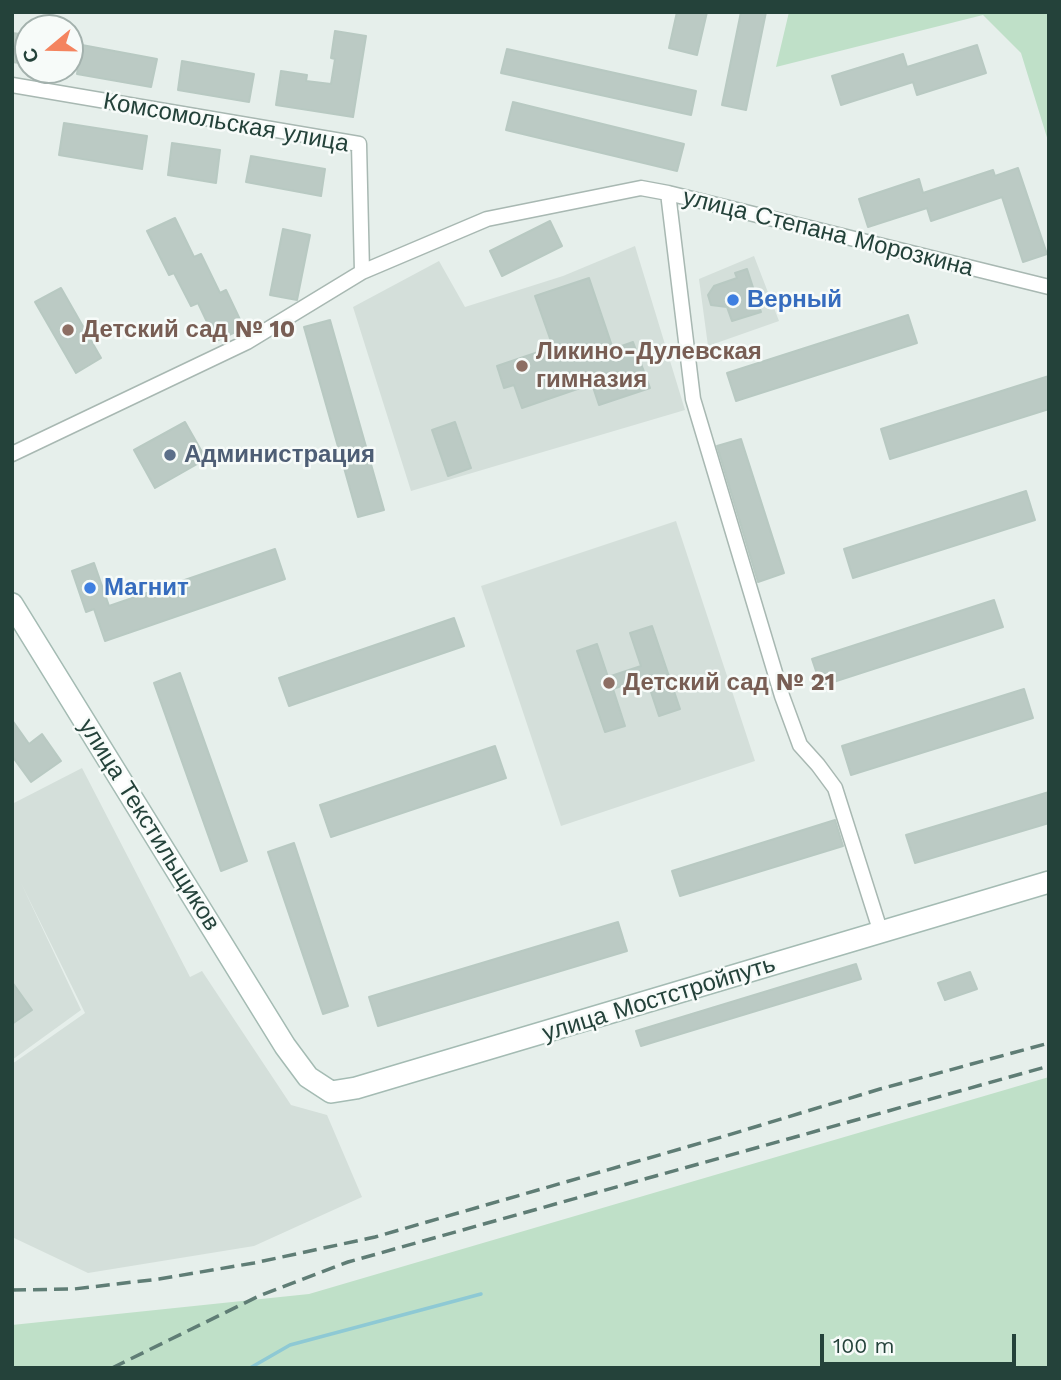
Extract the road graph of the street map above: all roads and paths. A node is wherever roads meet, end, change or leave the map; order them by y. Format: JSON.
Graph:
{"nodes":[{"id":1,"x":12,"y":85,"type":"edge"},
{"id":2,"x":668,"y":193,"type":"junction"},
{"id":3,"x":362,"y":272,"type":"junction"},
{"id":4,"x":1049,"y":287,"type":"edge"},
{"id":5,"x":12,"y":454,"type":"edge"},
{"id":6,"x":12,"y":604,"type":"edge"},
{"id":7,"x":1049,"y":882,"type":"edge"},
{"id":8,"x":881,"y":933,"type":"junction"},
{"id":9,"x":285,"y":1046,"type":"joint"}],
"edges":[{"from":1,"to":3,"type":"street","name":"Комсомольская улица"},
{"from":2,"to":3,"type":"street"},
{"from":2,"to":4,"type":"street","name":"улица Степана Морозкина"},
{"from":2,"to":8,"type":"street","name":"улица Степана Морозкина"},
{"from":3,"to":5,"type":"street"},
{"from":6,"to":9,"type":"street","name":"улица Текстильщиков"},
{"from":7,"to":8,"type":"street","name":"улица Мостстройпуть"},
{"from":8,"to":9,"type":"street","name":"улица Мостстройпуть"}]}
